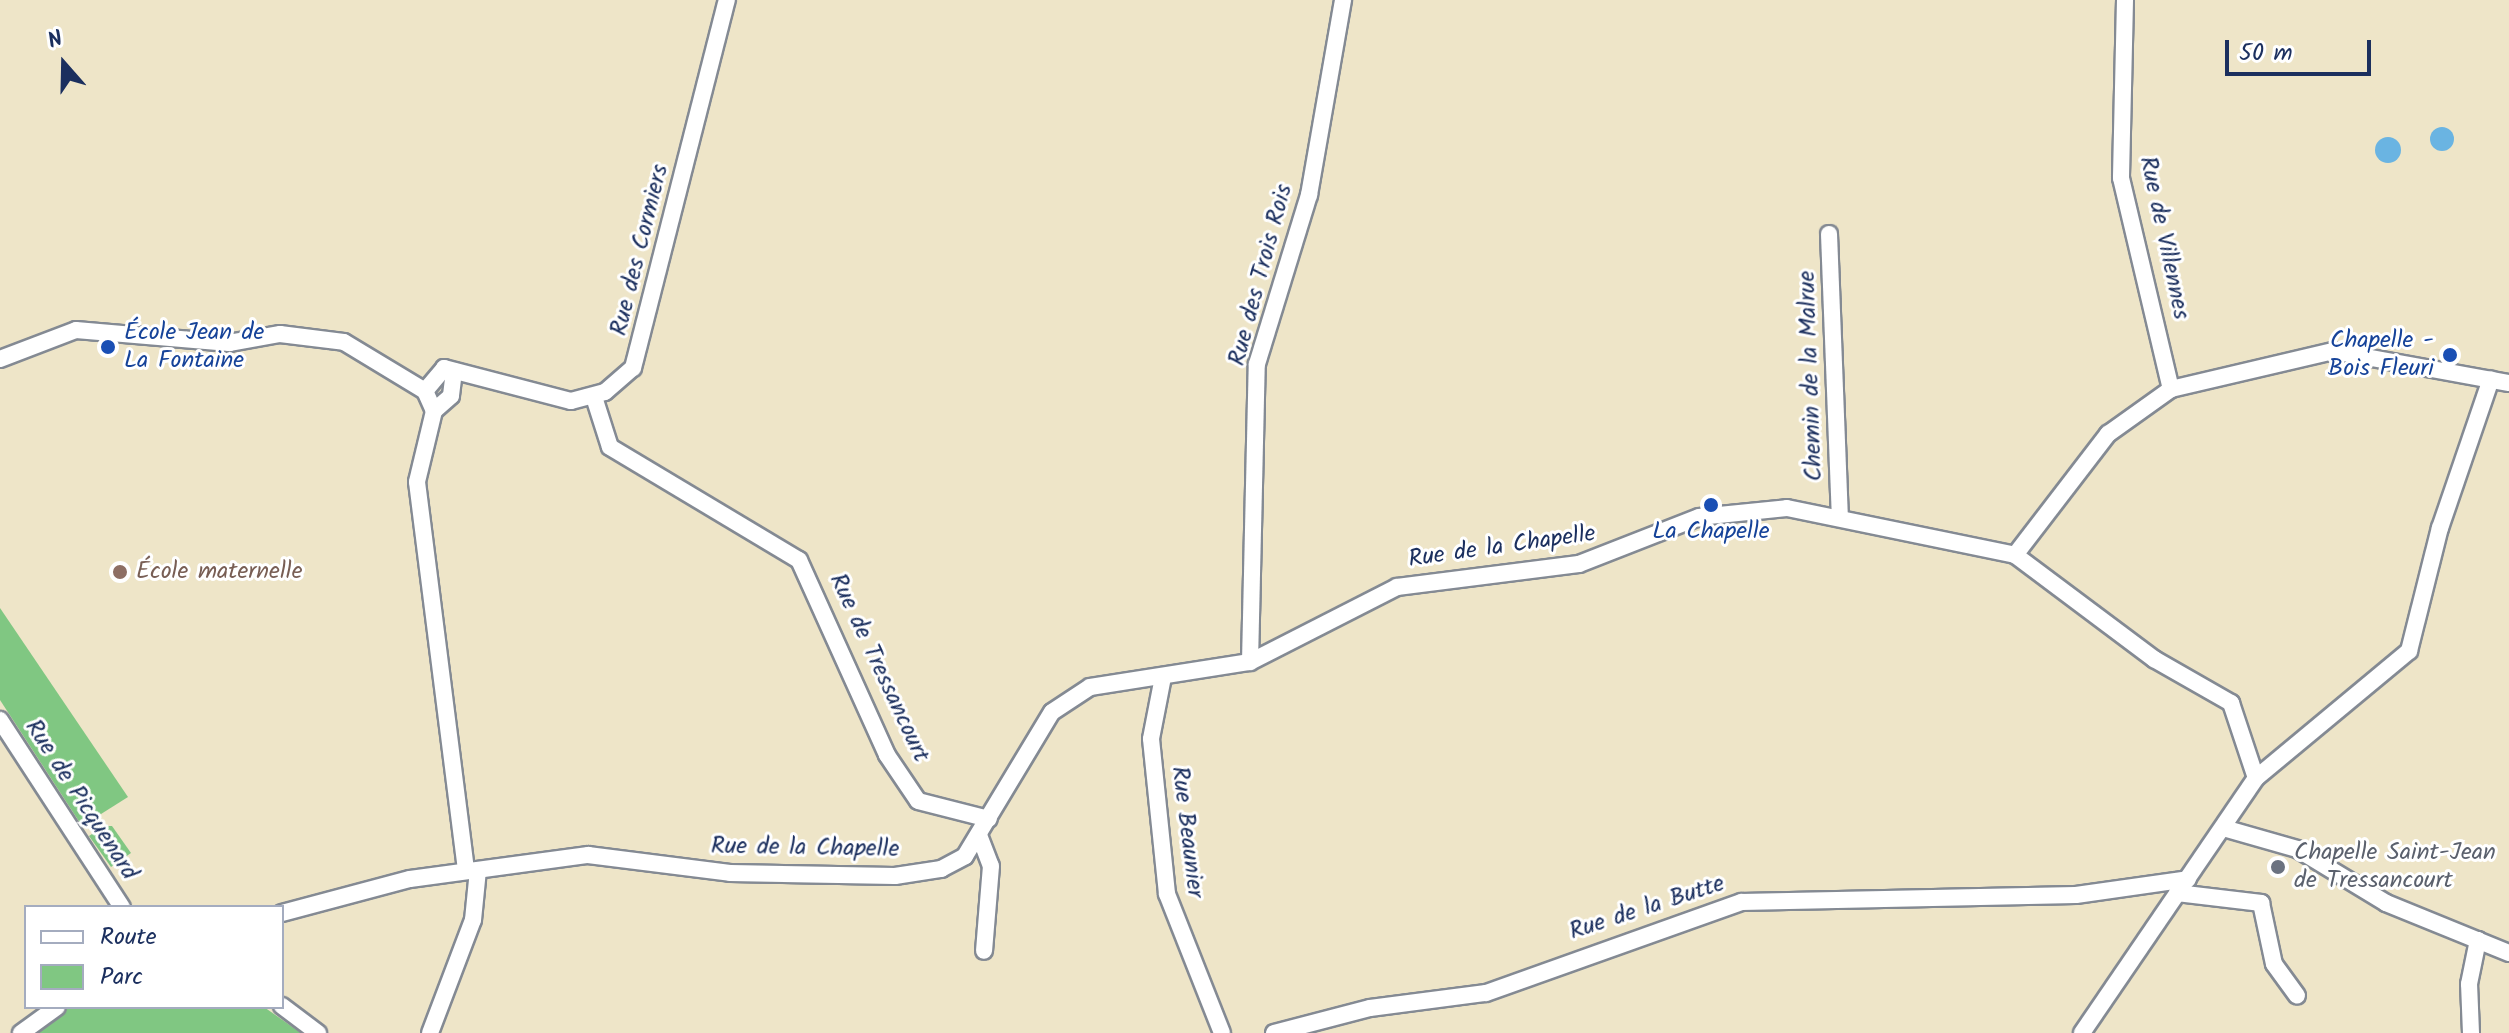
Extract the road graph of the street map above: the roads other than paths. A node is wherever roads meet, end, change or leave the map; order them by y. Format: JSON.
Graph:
{"nodes":[{"id":1,"x":727,"y":0,"type":"edge"},
{"id":2,"x":1343,"y":0,"type":"edge"},
{"id":3,"x":2125,"y":0,"type":"edge"},
{"id":4,"x":1829,"y":234,"type":"dead end"},
{"id":5,"x":0,"y":359,"type":"edge"},
{"id":6,"x":454,"y":371,"type":"junction"},
{"id":7,"x":2491,"y":379,"type":"junction"},
{"id":8,"x":2509,"y":383,"type":"edge"},
{"id":9,"x":2171,"y":389,"type":"junction"},
{"id":10,"x":425,"y":391,"type":"junction"},
{"id":11,"x":594,"y":397,"type":"junction"},
{"id":12,"x":434,"y":411,"type":"junction"},
{"id":13,"x":1840,"y":516,"type":"junction"},
{"id":14,"x":2015,"y":555,"type":"junction"},
{"id":15,"x":1250,"y":662,"type":"junction"},
{"id":16,"x":1163,"y":677,"type":"junction"},
{"id":17,"x":0,"y":720,"type":"edge"},
{"id":18,"x":2256,"y":778,"type":"junction"},
{"id":19,"x":989,"y":819,"type":"junction"},
{"id":20,"x":2227,"y":829,"type":"junction"},
{"id":21,"x":979,"y":835,"type":"junction"},
{"id":22,"x":472,"y":871,"type":"junction"},
{"id":23,"x":2188,"y":879,"type":"junction"},
{"id":24,"x":2177,"y":893,"type":"junction"},
{"id":25,"x":121,"y":905,"type":"edge"},
{"id":26,"x":284,"y":912,"type":"edge"},
{"id":27,"x":2478,"y":940,"type":"junction"},
{"id":28,"x":984,"y":951,"type":"dead end"},
{"id":29,"x":2509,"y":953,"type":"edge"},
{"id":30,"x":2297,"y":996,"type":"dead end"},
{"id":31,"x":284,"y":1008,"type":"edge"},
{"id":32,"x":54,"y":1009,"type":"edge"},
{"id":33,"x":21,"y":1033,"type":"edge"},
{"id":34,"x":318,"y":1033,"type":"edge"},
{"id":35,"x":430,"y":1033,"type":"edge"},
{"id":36,"x":1222,"y":1033,"type":"edge"},
{"id":37,"x":1274,"y":1033,"type":"edge"},
{"id":38,"x":2082,"y":1033,"type":"edge"},
{"id":39,"x":2471,"y":1033,"type":"edge"}],
"edges":[{"from":1,"to":11,"type":"street","name":"Rue des Cormiers"},
{"from":2,"to":15,"type":"street","name":"Rue des Trois Rois"},
{"from":3,"to":9,"type":"street","name":"Rue de Villennes"},
{"from":4,"to":13,"type":"street","name":"Chemin de la Malrue"},
{"from":5,"to":10,"type":"street"},
{"from":6,"to":10,"type":"street"},
{"from":6,"to":11,"type":"street"},
{"from":6,"to":12,"type":"street"},
{"from":7,"to":8,"type":"street"},
{"from":7,"to":9,"type":"street"},
{"from":7,"to":18,"type":"street"},
{"from":9,"to":14,"type":"street"},
{"from":10,"to":12,"type":"street"},
{"from":11,"to":19,"type":"street","name":"Rue de Tressancourt"},
{"from":12,"to":22,"type":"street"},
{"from":13,"to":14,"type":"street","name":"Rue de la Chapelle"},
{"from":13,"to":15,"type":"street","name":"Rue de la Chapelle"},
{"from":14,"to":18,"type":"street","name":"Rue de la Chapelle"},
{"from":15,"to":16,"type":"street","name":"Rue de la Chapelle"},
{"from":16,"to":19,"type":"street","name":"Rue de la Chapelle"},
{"from":16,"to":36,"type":"street","name":"Rue Beaunier"},
{"from":17,"to":25,"type":"street","name":"Rue de Picquenard"},
{"from":18,"to":20,"type":"street"},
{"from":19,"to":21,"type":"street","name":"Rue de la Chapelle"},
{"from":20,"to":23,"type":"street"},
{"from":20,"to":27,"type":"street"},
{"from":21,"to":22,"type":"street","name":"Rue de la Chapelle"},
{"from":21,"to":28,"type":"street"},
{"from":22,"to":26,"type":"street","name":"Rue de la Chapelle"},
{"from":22,"to":35,"type":"street"},
{"from":23,"to":24,"type":"street"},
{"from":23,"to":37,"type":"street","name":"Rue de la Butte"},
{"from":24,"to":30,"type":"street"},
{"from":24,"to":38,"type":"street"},
{"from":27,"to":29,"type":"street"},
{"from":27,"to":39,"type":"street"},
{"from":31,"to":34,"type":"street"},
{"from":32,"to":33,"type":"street"}]}
